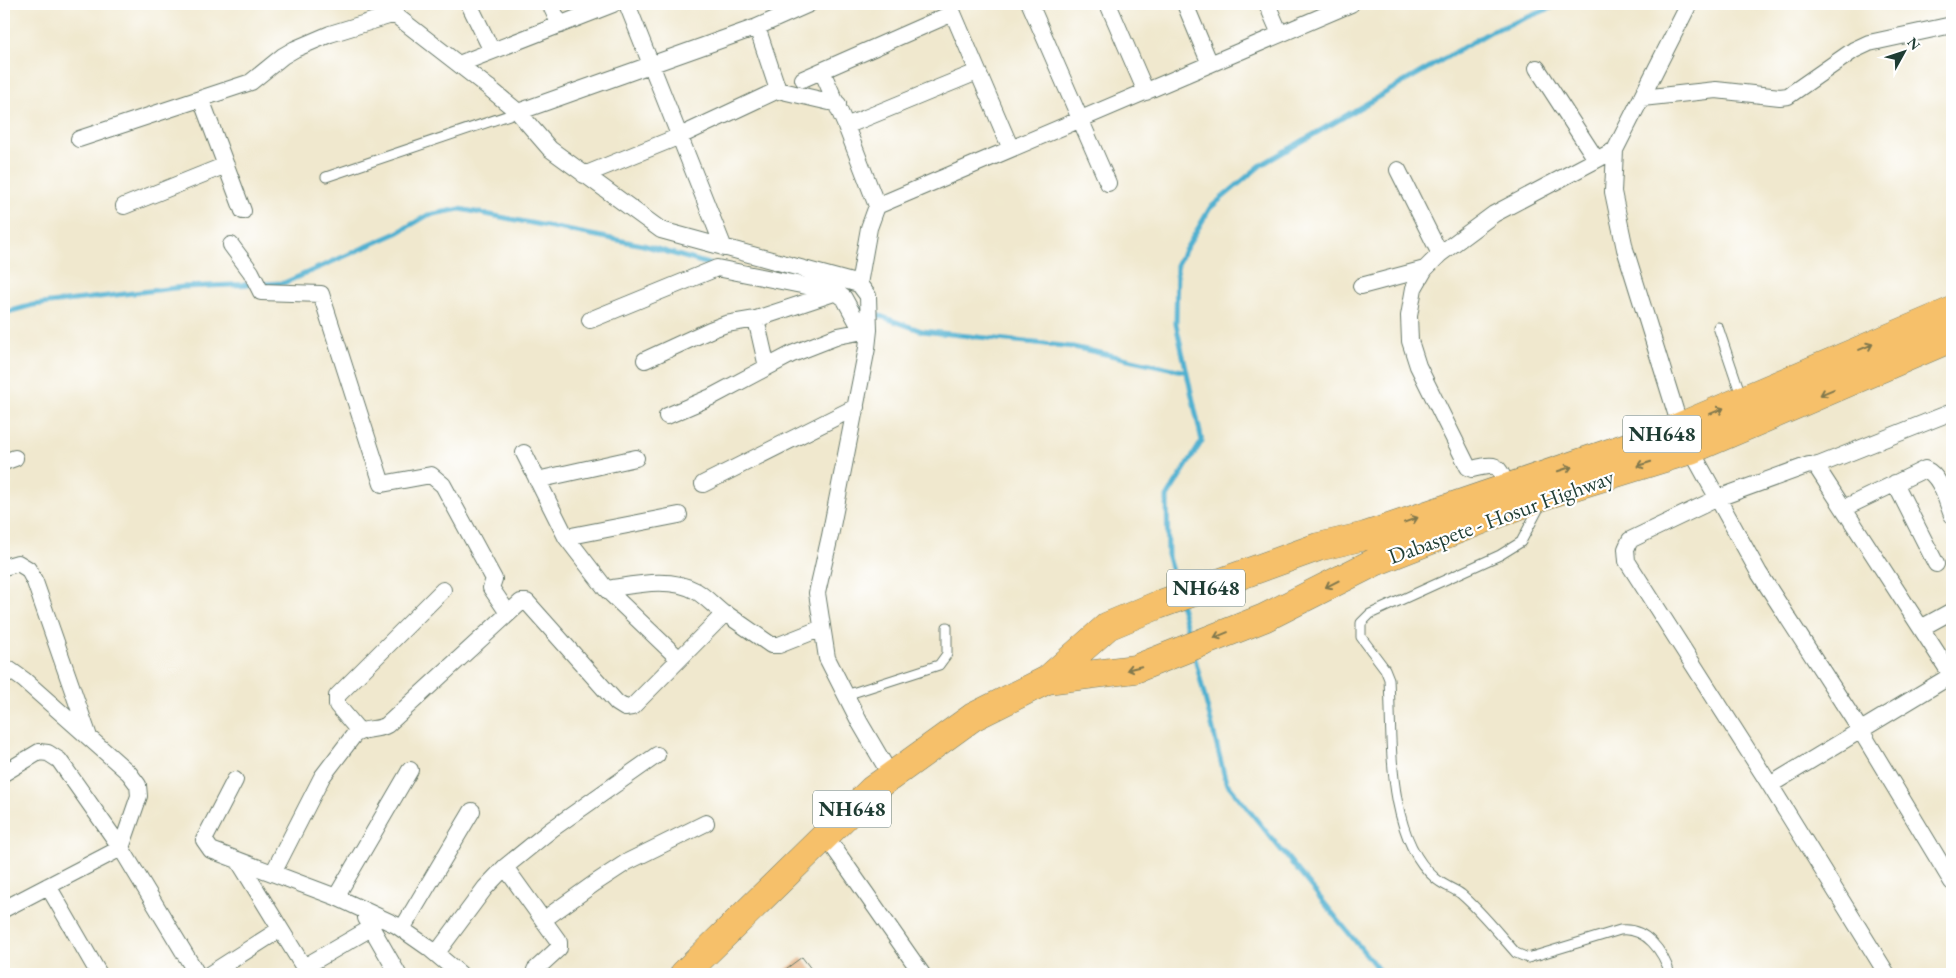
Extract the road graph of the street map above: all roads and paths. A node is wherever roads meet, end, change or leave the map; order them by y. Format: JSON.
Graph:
{"nodes":[{"id":1,"x":381,"y":4,"type":"edge"},
{"id":2,"x":469,"y":4,"type":"edge"},
{"id":3,"x":550,"y":4,"type":"edge"},
{"id":4,"x":613,"y":4,"type":"edge"},
{"id":5,"x":627,"y":4,"type":"edge"},
{"id":6,"x":809,"y":4,"type":"edge"},
{"id":7,"x":1030,"y":4,"type":"edge"},
{"id":8,"x":1108,"y":4,"type":"edge"},
{"id":9,"x":1185,"y":4,"type":"edge"},
{"id":10,"x":1267,"y":4,"type":"edge"},
{"id":11,"x":1349,"y":4,"type":"edge"},
{"id":12,"x":1690,"y":4,"type":"edge"},
{"id":13,"x":951,"y":8,"type":"edge"},
{"id":14,"x":395,"y":14,"type":"junction"},
{"id":15,"x":560,"y":25,"type":"junction"},
{"id":16,"x":757,"y":28,"type":"junction"},
{"id":17,"x":1951,"y":29,"type":"edge"},
{"id":18,"x":1280,"y":34,"type":"junction"},
{"id":19,"x":492,"y":51,"type":"junction"},
{"id":20,"x":459,"y":64,"type":"junction"},
{"id":21,"x":1210,"y":64,"type":"junction"},
{"id":22,"x":651,"y":65,"type":"junction"},
{"id":23,"x":1537,"y":68,"type":"dead end"},
{"id":24,"x":822,"y":71,"type":"junction"},
{"id":25,"x":977,"y":72,"type":"junction"},
{"id":26,"x":803,"y":79,"type":"dead end"},
{"id":27,"x":778,"y":90,"type":"junction"},
{"id":28,"x":1146,"y":92,"type":"junction"},
{"id":29,"x":201,"y":98,"type":"junction"},
{"id":30,"x":1642,"y":98,"type":"junction"},
{"id":31,"x":838,"y":104,"type":"junction"},
{"id":32,"x":518,"y":112,"type":"junction"},
{"id":33,"x":1081,"y":119,"type":"junction"},
{"id":34,"x":846,"y":126,"type":"junction"},
{"id":35,"x":680,"y":136,"type":"junction"},
{"id":36,"x":80,"y":139,"type":"dead end"},
{"id":37,"x":1011,"y":149,"type":"junction"},
{"id":38,"x":1615,"y":150,"type":"junction"},
{"id":39,"x":1596,"y":159,"type":"junction"},
{"id":40,"x":226,"y":165,"type":"junction"},
{"id":41,"x":1398,"y":170,"type":"dead end"},
{"id":42,"x":584,"y":175,"type":"junction"},
{"id":43,"x":326,"y":177,"type":"dead end"},
{"id":44,"x":1108,"y":183,"type":"dead end"},
{"id":45,"x":124,"y":206,"type":"dead end"},
{"id":46,"x":877,"y":206,"type":"junction"},
{"id":47,"x":243,"y":211,"type":"dead end"},
{"id":48,"x":231,"y":245,"type":"dead end"},
{"id":49,"x":724,"y":248,"type":"junction"},
{"id":50,"x":1440,"y":254,"type":"junction"},
{"id":51,"x":1425,"y":268,"type":"junction"},
{"id":52,"x":1361,"y":286,"type":"dead end"},
{"id":53,"x":863,"y":290,"type":"junction"},
{"id":54,"x":836,"y":292,"type":"junction"},
{"id":55,"x":1952,"y":311,"type":"edge"},
{"id":56,"x":756,"y":319,"type":"junction"},
{"id":57,"x":590,"y":320,"type":"dead end"},
{"id":58,"x":1718,"y":327,"type":"dead end"},
{"id":59,"x":866,"y":329,"type":"junction"},
{"id":60,"x":1952,"y":338,"type":"edge"},
{"id":61,"x":645,"y":360,"type":"dead end"},
{"id":62,"x":766,"y":367,"type":"junction"},
{"id":63,"x":1743,"y":400,"type":"junction"},
{"id":64,"x":856,"y":407,"type":"junction"},
{"id":65,"x":1952,"y":412,"type":"edge"},
{"id":66,"x":667,"y":416,"type":"dead end"},
{"id":67,"x":1685,"y":438,"type":"junction"},
{"id":68,"x":524,"y":453,"type":"dead end"},
{"id":69,"x":636,"y":458,"type":"dead end"},
{"id":70,"x":1816,"y":466,"type":"junction"},
{"id":71,"x":537,"y":480,"type":"junction"},
{"id":72,"x":1895,"y":483,"type":"junction"},
{"id":73,"x":702,"y":484,"type":"dead end"},
{"id":74,"x":1508,"y":487,"type":"junction"},
{"id":75,"x":1546,"y":495,"type":"junction"},
{"id":76,"x":1718,"y":498,"type":"junction"},
{"id":77,"x":1844,"y":508,"type":"junction"},
{"id":78,"x":679,"y":515,"type":"dead end"},
{"id":79,"x":1952,"y":515,"type":"edge"},
{"id":80,"x":1365,"y":536,"type":"junction"},
{"id":81,"x":566,"y":537,"type":"junction"},
{"id":82,"x":1376,"y":562,"type":"junction"},
{"id":83,"x":1936,"y":564,"type":"dead end"},
{"id":84,"x":4,"y":567,"type":"edge"},
{"id":85,"x":606,"y":589,"type":"junction"},
{"id":86,"x":443,"y":590,"type":"dead end"},
{"id":87,"x":1952,"y":612,"type":"edge"},
{"id":88,"x":508,"y":613,"type":"junction"},
{"id":89,"x":724,"y":614,"type":"junction"},
{"id":90,"x":947,"y":627,"type":"dead end"},
{"id":91,"x":822,"y":628,"type":"junction"},
{"id":92,"x":1921,"y":628,"type":"junction"},
{"id":93,"x":679,"y":660,"type":"junction"},
{"id":94,"x":4,"y":668,"type":"edge"},
{"id":95,"x":1952,"y":676,"type":"edge"},
{"id":96,"x":1047,"y":680,"type":"junction"},
{"id":97,"x":846,"y":695,"type":"junction"},
{"id":98,"x":359,"y":731,"type":"junction"},
{"id":99,"x":1861,"y":731,"type":"junction"},
{"id":100,"x":89,"y":738,"type":"junction"},
{"id":101,"x":657,"y":754,"type":"dead end"},
{"id":102,"x":410,"y":770,"type":"dead end"},
{"id":103,"x":4,"y":774,"type":"edge"},
{"id":104,"x":891,"y":776,"type":"junction"},
{"id":105,"x":235,"y":780,"type":"dead end"},
{"id":106,"x":1770,"y":785,"type":"junction"},
{"id":107,"x":472,"y":811,"type":"dead end"},
{"id":108,"x":706,"y":822,"type":"dead end"},
{"id":109,"x":825,"y":835,"type":"junction"},
{"id":110,"x":121,"y":848,"type":"junction"},
{"id":111,"x":238,"y":860,"type":"junction"},
{"id":112,"x":505,"y":867,"type":"junction"},
{"id":113,"x":273,"y":873,"type":"junction"},
{"id":114,"x":1952,"y":882,"type":"edge"},
{"id":115,"x":48,"y":886,"type":"junction"},
{"id":116,"x":336,"y":897,"type":"junction"},
{"id":117,"x":360,"y":908,"type":"junction"},
{"id":118,"x":4,"y":909,"type":"edge"},
{"id":119,"x":543,"y":920,"type":"junction"},
{"id":120,"x":371,"y":928,"type":"junction"},
{"id":121,"x":402,"y":929,"type":"junction"},
{"id":122,"x":280,"y":930,"type":"junction"},
{"id":123,"x":436,"y":954,"type":"junction"},
{"id":124,"x":306,"y":971,"type":"edge"},
{"id":125,"x":688,"y":973,"type":"edge"},
{"id":126,"x":99,"y":974,"type":"edge"},
{"id":127,"x":197,"y":974,"type":"edge"},
{"id":128,"x":210,"y":974,"type":"edge"},
{"id":129,"x":398,"y":974,"type":"edge"},
{"id":130,"x":460,"y":974,"type":"edge"},
{"id":131,"x":534,"y":974,"type":"edge"},
{"id":132,"x":922,"y":974,"type":"edge"},
{"id":133,"x":1670,"y":974,"type":"edge"},
{"id":134,"x":1887,"y":974,"type":"edge"}],
"edges":[{"from":1,"to":14,"type":"street"},
{"from":2,"to":19,"type":"street"},
{"from":3,"to":15,"type":"street"},
{"from":4,"to":15,"type":"street"},
{"from":5,"to":22,"type":"street"},
{"from":6,"to":16,"type":"street"},
{"from":7,"to":33,"type":"street"},
{"from":8,"to":28,"type":"street"},
{"from":9,"to":21,"type":"street"},
{"from":10,"to":18,"type":"street"},
{"from":11,"to":18,"type":"street"},
{"from":12,"to":30,"type":"street"},
{"from":13,"to":24,"type":"street"},
{"from":13,"to":25,"type":"street"},
{"from":14,"to":20,"type":"street"},
{"from":14,"to":29,"type":"street"},
{"from":15,"to":19,"type":"street"},
{"from":16,"to":22,"type":"street"},
{"from":16,"to":27,"type":"street"},
{"from":17,"to":30,"type":"street"},
{"from":18,"to":21,"type":"street"},
{"from":19,"to":20,"type":"street"},
{"from":20,"to":32,"type":"street"},
{"from":21,"to":28,"type":"street"},
{"from":22,"to":32,"type":"street"},
{"from":22,"to":35,"type":"street"},
{"from":23,"to":39,"type":"street"},
{"from":24,"to":26,"type":"street"},
{"from":24,"to":31,"type":"street"},
{"from":25,"to":34,"type":"street"},
{"from":25,"to":37,"type":"street"},
{"from":27,"to":31,"type":"street"},
{"from":27,"to":35,"type":"street"},
{"from":28,"to":33,"type":"street"},
{"from":29,"to":36,"type":"street"},
{"from":29,"to":40,"type":"street"},
{"from":30,"to":38,"type":"street"},
{"from":31,"to":34,"type":"street"},
{"from":32,"to":42,"type":"street"},
{"from":32,"to":43,"type":"lane"},
{"from":33,"to":37,"type":"street"},
{"from":33,"to":44,"type":"street"},
{"from":34,"to":46,"type":"street"},
{"from":35,"to":42,"type":"street"},
{"from":35,"to":49,"type":"street"},
{"from":37,"to":46,"type":"street"},
{"from":38,"to":39,"type":"street"},
{"from":38,"to":67,"type":"street"},
{"from":39,"to":50,"type":"street"},
{"from":40,"to":45,"type":"street"},
{"from":40,"to":47,"type":"street"},
{"from":41,"to":50,"type":"street"},
{"from":42,"to":49,"type":"street"},
{"from":46,"to":53,"type":"street"},
{"from":48,"to":88,"type":"street"},
{"from":49,"to":53,"type":"street"},
{"from":50,"to":51,"type":"street"},
{"from":51,"to":52,"type":"street"},
{"from":51,"to":74,"type":"street"},
{"from":53,"to":59,"type":"street"},
{"from":54,"to":56,"type":"street"},
{"from":54,"to":57,"type":"street"},
{"from":54,"to":59,"type":"street"},
{"from":63,"to":55,"type":"highway","number":"NH648","one_way":true},
{"from":56,"to":61,"type":"street"},
{"from":56,"to":62,"type":"street"},
{"from":58,"to":63,"type":"lane"},
{"from":59,"to":62,"type":"street"},
{"from":59,"to":64,"type":"street"},
{"from":60,"to":67,"type":"highway","name":"Dabaspete - Hosur Highway","number":"NH648","one_way":true},
{"from":62,"to":66,"type":"street"},
{"from":67,"to":63,"type":"highway","number":"NH648","one_way":true},
{"from":64,"to":73,"type":"street"},
{"from":64,"to":91,"type":"street"},
{"from":65,"to":70,"type":"street"},
{"from":74,"to":67,"type":"highway","number":"NH648","one_way":true},
{"from":67,"to":75,"type":"highway","name":"Dabaspete - Hosur Highway","number":"NH648","one_way":true},
{"from":67,"to":76,"type":"street"},
{"from":68,"to":71,"type":"street"},
{"from":69,"to":71,"type":"street"},
{"from":70,"to":76,"type":"street"},
{"from":70,"to":77,"type":"street"},
{"from":71,"to":81,"type":"street"},
{"from":72,"to":77,"type":"street"},
{"from":72,"to":79,"type":"street"},
{"from":72,"to":83,"type":"street"},
{"from":80,"to":74,"type":"highway","number":"NH648","one_way":true},
{"from":75,"to":82,"type":"highway","name":"Dabaspete - Hosur Highway","number":"NH648"},
{"from":75,"to":133,"type":"lane"},
{"from":76,"to":99,"type":"street"},
{"from":76,"to":106,"type":"street"},
{"from":77,"to":92,"type":"street"},
{"from":78,"to":81,"type":"street"},
{"from":80,"to":82,"type":"highway"},
{"from":80,"to":96,"type":"highway","name":"Dabaspete - Hosur Highway","number":"NH648"},
{"from":81,"to":85,"type":"street"},
{"from":82,"to":96,"type":"highway","name":"Dabaspete - Hosur Highway","number":"NH648","one_way":true},
{"from":84,"to":100,"type":"street"},
{"from":85,"to":89,"type":"street"},
{"from":85,"to":93,"type":"street"},
{"from":86,"to":98,"type":"street"},
{"from":87,"to":92,"type":"street"},
{"from":88,"to":93,"type":"street"},
{"from":88,"to":98,"type":"street"},
{"from":89,"to":91,"type":"street"},
{"from":89,"to":93,"type":"street"},
{"from":90,"to":97,"type":"lane"},
{"from":91,"to":97,"type":"street"},
{"from":92,"to":95,"type":"street"},
{"from":94,"to":100,"type":"street"},
{"from":95,"to":99,"type":"street"},
{"from":96,"to":104,"type":"highway","name":"Dabaspete - Hosur Highway","number":"NH648"},
{"from":97,"to":104,"type":"street"},
{"from":98,"to":113,"type":"street"},
{"from":99,"to":106,"type":"street"},
{"from":99,"to":114,"type":"street"},
{"from":100,"to":110,"type":"street"},
{"from":101,"to":112,"type":"street"},
{"from":102,"to":116,"type":"street"},
{"from":103,"to":110,"type":"street"},
{"from":104,"to":109,"type":"highway","name":"Dabaspete - Hosur Highway","number":"NH648"},
{"from":105,"to":111,"type":"street"},
{"from":106,"to":134,"type":"street"},
{"from":107,"to":121,"type":"street"},
{"from":108,"to":119,"type":"street"},
{"from":109,"to":125,"type":"highway","name":"Dabaspete - Hosur Highway","number":"NH648"},
{"from":109,"to":132,"type":"street"},
{"from":110,"to":115,"type":"street"},
{"from":110,"to":127,"type":"street"},
{"from":111,"to":113,"type":"street"},
{"from":111,"to":122,"type":"street"},
{"from":112,"to":119,"type":"street"},
{"from":112,"to":123,"type":"street"},
{"from":113,"to":116,"type":"street"},
{"from":115,"to":118,"type":"street"},
{"from":115,"to":126,"type":"street"},
{"from":116,"to":117,"type":"street"},
{"from":117,"to":120,"type":"street"},
{"from":117,"to":121,"type":"street"},
{"from":119,"to":131,"type":"street"},
{"from":120,"to":124,"type":"street"},
{"from":120,"to":129,"type":"street"},
{"from":121,"to":123,"type":"street"},
{"from":122,"to":124,"type":"street"},
{"from":122,"to":128,"type":"street"},
{"from":123,"to":130,"type":"street"}]}
